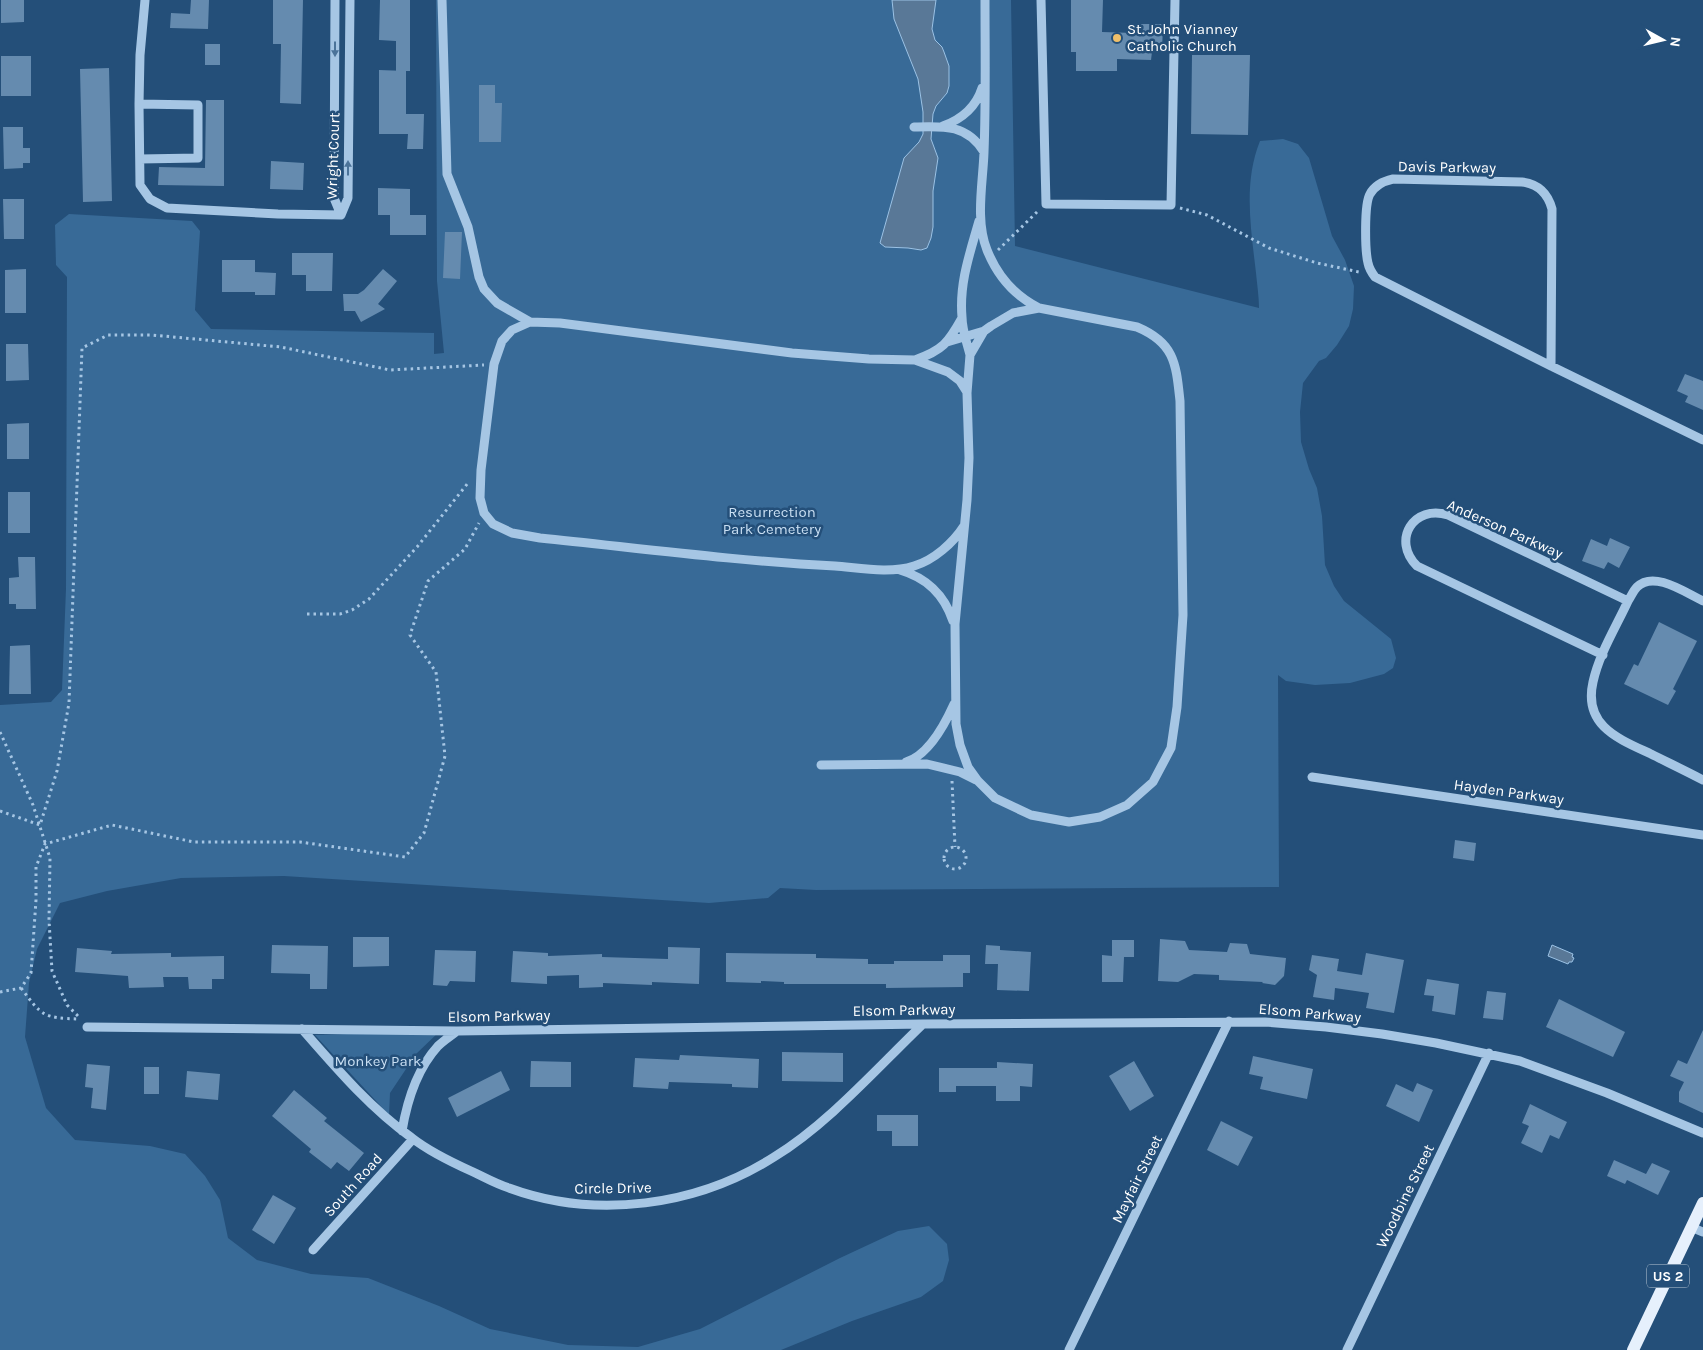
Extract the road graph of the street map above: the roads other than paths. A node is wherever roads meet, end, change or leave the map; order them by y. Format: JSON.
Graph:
{"nodes":[{"id":1,"x":145,"y":0,"type":"edge"},
{"id":2,"x":335,"y":0,"type":"edge"},
{"id":3,"x":350,"y":0,"type":"edge"},
{"id":4,"x":442,"y":0,"type":"edge"},
{"id":5,"x":985,"y":0,"type":"edge"},
{"id":6,"x":1041,"y":0,"type":"edge"},
{"id":7,"x":1175,"y":0,"type":"edge"},
{"id":8,"x":985,"y":81,"type":"junction"},
{"id":9,"x":139,"y":104,"type":"junction"},
{"id":10,"x":941,"y":126,"type":"junction"},
{"id":11,"x":914,"y":127,"type":"dead end"},
{"id":12,"x":984,"y":152,"type":"junction"},
{"id":13,"x":140,"y":158,"type":"junction"},
{"id":14,"x":341,"y":215,"type":"junction"},
{"id":15,"x":981,"y":216,"type":"junction"},
{"id":16,"x":1039,"y":308,"type":"junction"},
{"id":17,"x":962,"y":318,"type":"junction"},
{"id":18,"x":530,"y":322,"type":"junction"},
{"id":19,"x":984,"y":331,"type":"junction"},
{"id":20,"x":966,"y":337,"type":"junction"},
{"id":21,"x":947,"y":342,"type":"junction"},
{"id":22,"x":970,"y":355,"type":"junction"},
{"id":23,"x":915,"y":360,"type":"junction"},
{"id":24,"x":1551,"y":366,"type":"junction"},
{"id":25,"x":967,"y":392,"type":"junction"},
{"id":26,"x":1703,"y":440,"type":"edge"},
{"id":27,"x":964,"y":526,"type":"junction"},
{"id":28,"x":897,"y":570,"type":"junction"},
{"id":29,"x":1628,"y":601,"type":"junction"},
{"id":30,"x":1703,"y":601,"type":"edge"},
{"id":31,"x":955,"y":624,"type":"junction"},
{"id":32,"x":1603,"y":654,"type":"junction"},
{"id":33,"x":954,"y":703,"type":"junction"},
{"id":34,"x":899,"y":764,"type":"junction"},
{"id":35,"x":821,"y":766,"type":"dead end"},
{"id":36,"x":1312,"y":777,"type":"dead end"},
{"id":37,"x":1703,"y":780,"type":"edge"},
{"id":38,"x":978,"y":781,"type":"junction"},
{"id":39,"x":1703,"y":834,"type":"edge"},
{"id":40,"x":1229,"y":1021,"type":"junction"},
{"id":41,"x":923,"y":1024,"type":"junction"},
{"id":42,"x":88,"y":1026,"type":"dead end"},
{"id":43,"x":302,"y":1029,"type":"junction"},
{"id":44,"x":456,"y":1031,"type":"junction"},
{"id":45,"x":1489,"y":1053,"type":"junction"},
{"id":46,"x":402,"y":1131,"type":"junction"},
{"id":47,"x":1703,"y":1133,"type":"edge"},
{"id":48,"x":413,"y":1139,"type":"junction"},
{"id":49,"x":1701,"y":1210,"type":"edge"},
{"id":50,"x":1697,"y":1229,"type":"edge"},
{"id":51,"x":313,"y":1250,"type":"dead end"},
{"id":52,"x":1070,"y":1350,"type":"edge"},
{"id":53,"x":1347,"y":1350,"type":"edge"},
{"id":54,"x":1633,"y":1350,"type":"edge"}],
"edges":[{"from":1,"to":9,"type":"street"},
{"from":2,"to":14,"type":"street","name":"Wright Court","one_way":true},
{"from":14,"to":3,"type":"street","name":"Wright Court","one_way":true},
{"from":4,"to":18,"type":"street"},
{"from":5,"to":8,"type":"street"},
{"from":6,"to":7,"type":"street"},
{"from":8,"to":10,"type":"street"},
{"from":8,"to":12,"type":"street"},
{"from":9,"to":13,"type":"street"},
{"from":9,"to":13,"type":"street"},
{"from":10,"to":11,"type":"street"},
{"from":10,"to":12,"type":"street"},
{"from":12,"to":15,"type":"street"},
{"from":13,"to":14,"type":"street"},
{"from":15,"to":16,"type":"street"},
{"from":15,"to":17,"type":"street"},
{"from":16,"to":19,"type":"street"},
{"from":16,"to":38,"type":"street"},
{"from":17,"to":20,"type":"street"},
{"from":17,"to":21,"type":"street"},
{"from":18,"to":23,"type":"street"},
{"from":18,"to":28,"type":"street"},
{"from":19,"to":20,"type":"street"},
{"from":19,"to":22,"type":"street"},
{"from":20,"to":21,"type":"street"},
{"from":20,"to":22,"type":"street"},
{"from":21,"to":23,"type":"street"},
{"from":22,"to":25,"type":"street"},
{"from":23,"to":25,"type":"street"},
{"from":24,"to":24,"type":"street","name":"Davis Parkway"},
{"from":24,"to":26,"type":"street"},
{"from":25,"to":27,"type":"street"},
{"from":27,"to":28,"type":"street"},
{"from":27,"to":31,"type":"street"},
{"from":28,"to":31,"type":"street"},
{"from":29,"to":30,"type":"street"},
{"from":29,"to":32,"type":"street"},
{"from":29,"to":32,"type":"street","name":"Anderson Parkway"},
{"from":31,"to":33,"type":"street"},
{"from":32,"to":37,"type":"street"},
{"from":33,"to":34,"type":"street"},
{"from":33,"to":38,"type":"street"},
{"from":34,"to":35,"type":"street"},
{"from":34,"to":38,"type":"street"},
{"from":36,"to":39,"type":"street","name":"Hayden Parkway"},
{"from":40,"to":41,"type":"street","name":"Elsom Parkway"},
{"from":40,"to":45,"type":"street","name":"Elsom Parkway"},
{"from":40,"to":52,"type":"street","name":"Mayfair Street"},
{"from":41,"to":44,"type":"street","name":"Elsom Parkway"},
{"from":41,"to":48,"type":"street","name":"Circle Drive"},
{"from":42,"to":43,"type":"street","name":"Elsom Parkway"},
{"from":43,"to":44,"type":"street","name":"Elsom Parkway"},
{"from":43,"to":46,"type":"street","name":"Circle Drive"},
{"from":44,"to":46,"type":"street"},
{"from":45,"to":47,"type":"street","name":"Elsom Parkway"},
{"from":45,"to":53,"type":"street","name":"Woodbine Street"},
{"from":46,"to":48,"type":"street","name":"Circle Drive"},
{"from":48,"to":51,"type":"street","name":"South Road"},
{"from":49,"to":50,"type":"main road","number":"US 2"},
{"from":50,"to":54,"type":"main road","number":"US 2"}]}
